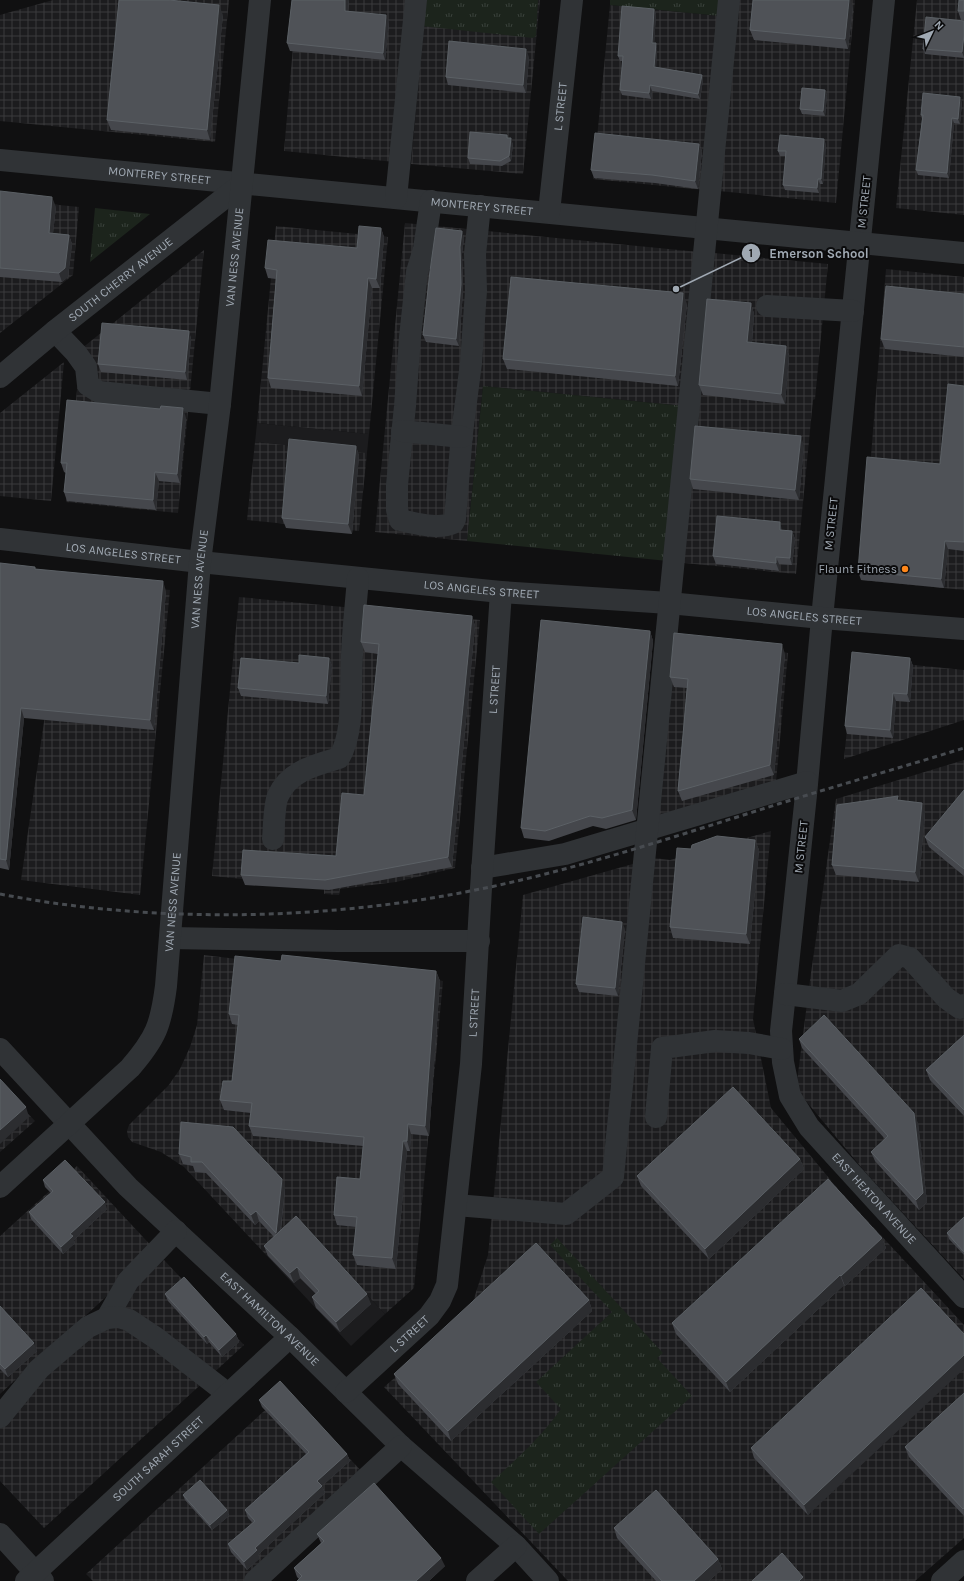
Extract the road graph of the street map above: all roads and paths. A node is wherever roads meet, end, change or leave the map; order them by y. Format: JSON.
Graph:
{"nodes":[{"id":1,"x":260,"y":0,"type":"edge"},
{"id":2,"x":416,"y":0,"type":"edge"},
{"id":3,"x":572,"y":0,"type":"edge"},
{"id":4,"x":729,"y":0,"type":"edge"},
{"id":5,"x":884,"y":0,"type":"edge"},
{"id":6,"x":0,"y":160,"type":"edge"},
{"id":7,"x":242,"y":184,"type":"junction"},
{"id":8,"x":396,"y":198,"type":"junction"},
{"id":9,"x":431,"y":201,"type":"junction"},
{"id":10,"x":480,"y":206,"type":"junction"},
{"id":11,"x":549,"y":212,"type":"junction"},
{"id":12,"x":707,"y":228,"type":"junction"},
{"id":13,"x":860,"y":242,"type":"junction"},
{"id":14,"x":964,"y":253,"type":"edge"},
{"id":15,"x":767,"y":306,"type":"dead end"},
{"id":16,"x":853,"y":311,"type":"junction"},
{"id":17,"x":55,"y":331,"type":"junction"},
{"id":18,"x":0,"y":377,"type":"edge"},
{"id":19,"x":220,"y":404,"type":"junction"},
{"id":20,"x":402,"y":431,"type":"junction"},
{"id":21,"x":462,"y":438,"type":"junction"},
{"id":22,"x":0,"y":539,"type":"edge"},
{"id":23,"x":200,"y":562,"type":"junction"},
{"id":24,"x":358,"y":578,"type":"junction"},
{"id":25,"x":501,"y":592,"type":"junction"},
{"id":26,"x":669,"y":603,"type":"junction"},
{"id":27,"x":822,"y":618,"type":"junction"},
{"id":28,"x":964,"y":629,"type":"edge"},
{"id":29,"x":807,"y":782,"type":"junction"},
{"id":30,"x":647,"y":830,"type":"junction"},
{"id":31,"x":273,"y":839,"type":"dead end"},
{"id":32,"x":482,"y":868,"type":"junction"},
{"id":33,"x":170,"y":938,"type":"junction"},
{"id":34,"x":479,"y":941,"type":"junction"},
{"id":35,"x":785,"y":994,"type":"junction"},
{"id":36,"x":964,"y":1005,"type":"edge"},
{"id":37,"x":0,"y":1049,"type":"edge"},
{"id":38,"x":782,"y":1049,"type":"junction"},
{"id":39,"x":790,"y":1096,"type":"joint"},
{"id":40,"x":656,"y":1117,"type":"dead end"},
{"id":41,"x":70,"y":1124,"type":"junction"},
{"id":42,"x":0,"y":1187,"type":"edge"},
{"id":43,"x":456,"y":1205,"type":"junction"},
{"id":44,"x":176,"y":1232,"type":"junction"},
{"id":45,"x":964,"y":1297,"type":"edge"},
{"id":46,"x":108,"y":1318,"type":"junction"},
{"id":47,"x":290,"y":1337,"type":"junction"},
{"id":48,"x":346,"y":1392,"type":"junction"},
{"id":49,"x":228,"y":1394,"type":"junction"},
{"id":50,"x":0,"y":1417,"type":"edge"},
{"id":51,"x":401,"y":1446,"type":"junction"},
{"id":52,"x":0,"y":1534,"type":"edge"},
{"id":53,"x":516,"y":1546,"type":"junction"},
{"id":54,"x":964,"y":1561,"type":"edge"},
{"id":55,"x":35,"y":1578,"type":"edge"},
{"id":56,"x":255,"y":1581,"type":"edge"},
{"id":57,"x":477,"y":1581,"type":"edge"},
{"id":58,"x":548,"y":1581,"type":"edge"},
{"id":59,"x":942,"y":1581,"type":"edge"}],
"edges":[{"from":1,"to":7,"type":"street","name":"VAN NESS AVENUE"},
{"from":2,"to":8,"type":"street"},
{"from":3,"to":11,"type":"street","name":"L STREET"},
{"from":4,"to":12,"type":"street"},
{"from":5,"to":13,"type":"street","name":"M STREET"},
{"from":6,"to":7,"type":"street","name":"MONTEREY STREET"},
{"from":7,"to":8,"type":"street","name":"MONTEREY STREET"},
{"from":7,"to":17,"type":"street","name":"SOUTH CHERRY AVENUE"},
{"from":7,"to":19,"type":"street","name":"VAN NESS AVENUE"},
{"from":8,"to":9,"type":"street","name":"MONTEREY STREET"},
{"from":9,"to":10,"type":"street","name":"MONTEREY STREET"},
{"from":9,"to":20,"type":"street"},
{"from":10,"to":11,"type":"street","name":"MONTEREY STREET"},
{"from":10,"to":21,"type":"street"},
{"from":11,"to":12,"type":"street","name":"MONTEREY STREET"},
{"from":12,"to":13,"type":"street","name":"MONTEREY STREET"},
{"from":12,"to":26,"type":"street"},
{"from":13,"to":14,"type":"street","name":"MONTEREY STREET"},
{"from":13,"to":16,"type":"street","name":"M STREET"},
{"from":15,"to":16,"type":"street"},
{"from":16,"to":27,"type":"street","name":"M STREET"},
{"from":17,"to":18,"type":"street","name":"SOUTH CHERRY AVENUE"},
{"from":17,"to":19,"type":"street"},
{"from":19,"to":23,"type":"street","name":"VAN NESS AVENUE"},
{"from":20,"to":21,"type":"street"},
{"from":20,"to":21,"type":"street"},
{"from":22,"to":23,"type":"street","name":"LOS ANGELES STREET"},
{"from":23,"to":24,"type":"street","name":"LOS ANGELES STREET"},
{"from":23,"to":33,"type":"street","name":"VAN NESS AVENUE"},
{"from":24,"to":25,"type":"street","name":"LOS ANGELES STREET"},
{"from":24,"to":31,"type":"street"},
{"from":25,"to":26,"type":"street","name":"LOS ANGELES STREET"},
{"from":25,"to":32,"type":"street","name":"L STREET"},
{"from":26,"to":27,"type":"street","name":"LOS ANGELES STREET"},
{"from":26,"to":30,"type":"street"},
{"from":27,"to":28,"type":"street","name":"LOS ANGELES STREET"},
{"from":27,"to":29,"type":"street","name":"M STREET"},
{"from":29,"to":30,"type":"street"},
{"from":29,"to":35,"type":"street","name":"M STREET"},
{"from":30,"to":32,"type":"street"},
{"from":30,"to":43,"type":"street"},
{"from":32,"to":34,"type":"street","name":"L STREET"},
{"from":33,"to":34,"type":"street"},
{"from":33,"to":41,"type":"street","name":"VAN NESS AVENUE"},
{"from":34,"to":43,"type":"street","name":"L STREET"},
{"from":35,"to":36,"type":"street"},
{"from":35,"to":38,"type":"street","name":"M STREET"},
{"from":37,"to":41,"type":"street","name":"EAST HAMILTON AVENUE"},
{"from":38,"to":39,"type":"street","name":"M STREET"},
{"from":38,"to":40,"type":"street"},
{"from":39,"to":45,"type":"street","name":"EAST HEATON AVENUE"},
{"from":41,"to":42,"type":"street","name":"VAN NESS AVENUE"},
{"from":41,"to":44,"type":"street","name":"EAST HAMILTON AVENUE"},
{"from":43,"to":48,"type":"street","name":"L STREET"},
{"from":44,"to":46,"type":"street"},
{"from":44,"to":47,"type":"street","name":"EAST HAMILTON AVENUE"},
{"from":46,"to":49,"type":"street"},
{"from":46,"to":50,"type":"street"},
{"from":47,"to":48,"type":"street","name":"EAST HAMILTON AVENUE"},
{"from":47,"to":49,"type":"street","name":"SOUTH SARAH STREET"},
{"from":48,"to":51,"type":"street","name":"EAST HAMILTON AVENUE"},
{"from":49,"to":55,"type":"street","name":"SOUTH SARAH STREET"},
{"from":51,"to":53,"type":"street","name":"EAST HAMILTON AVENUE"},
{"from":51,"to":56,"type":"street"},
{"from":52,"to":55,"type":"street"},
{"from":53,"to":57,"type":"street"},
{"from":53,"to":58,"type":"street","name":"EAST HAMILTON AVENUE"},
{"from":54,"to":59,"type":"street"}]}
